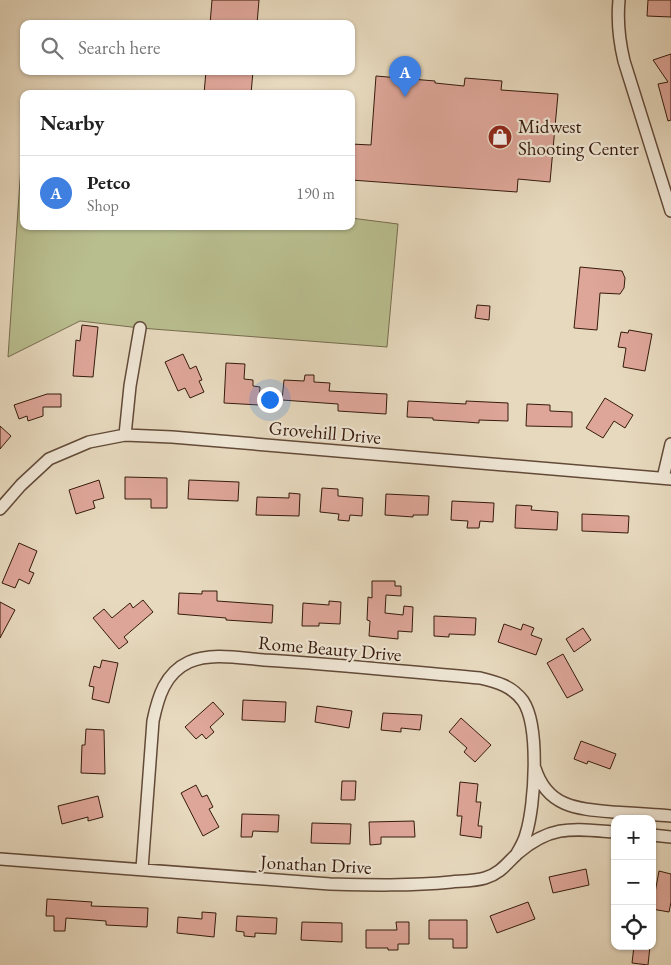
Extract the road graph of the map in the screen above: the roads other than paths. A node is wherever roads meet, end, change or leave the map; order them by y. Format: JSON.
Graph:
{"nodes":[{"id":1,"x":619,"y":0,"type":"edge"},
{"id":2,"x":671,"y":211,"type":"edge"},
{"id":3,"x":140,"y":328,"type":"dead end"},
{"id":4,"x":125,"y":435,"type":"junction"},
{"id":5,"x":671,"y":444,"type":"edge"},
{"id":6,"x":667,"y":479,"type":"edge"},
{"id":7,"x":0,"y":509,"type":"edge"},
{"id":8,"x":534,"y":761,"type":"junction"},
{"id":9,"x":671,"y":816,"type":"edge"},
{"id":10,"x":611,"y":832,"type":"edge"},
{"id":11,"x":656,"y":835,"type":"edge"},
{"id":12,"x":671,"y":836,"type":"edge"},
{"id":13,"x":516,"y":855,"type":"junction"},
{"id":14,"x":0,"y":859,"type":"edge"},
{"id":15,"x":142,"y":869,"type":"junction"}],
"edges":[{"from":1,"to":2,"type":"street"},
{"from":3,"to":4,"type":"street"},
{"from":4,"to":6,"type":"street","name":"Grovehill Drive"},
{"from":4,"to":7,"type":"street","name":"Grovehill Drive"},
{"from":5,"to":6,"type":"street"},
{"from":8,"to":9,"type":"street"},
{"from":8,"to":13,"type":"street","name":"Rome Beauty Drive"},
{"from":8,"to":15,"type":"street","name":"Rome Beauty Drive"},
{"from":10,"to":13,"type":"street","name":"Jonathan Drive"},
{"from":11,"to":12,"type":"street"},
{"from":13,"to":15,"type":"street","name":"Jonathan Drive"},
{"from":14,"to":15,"type":"street","name":"Jonathan Drive"}]}
